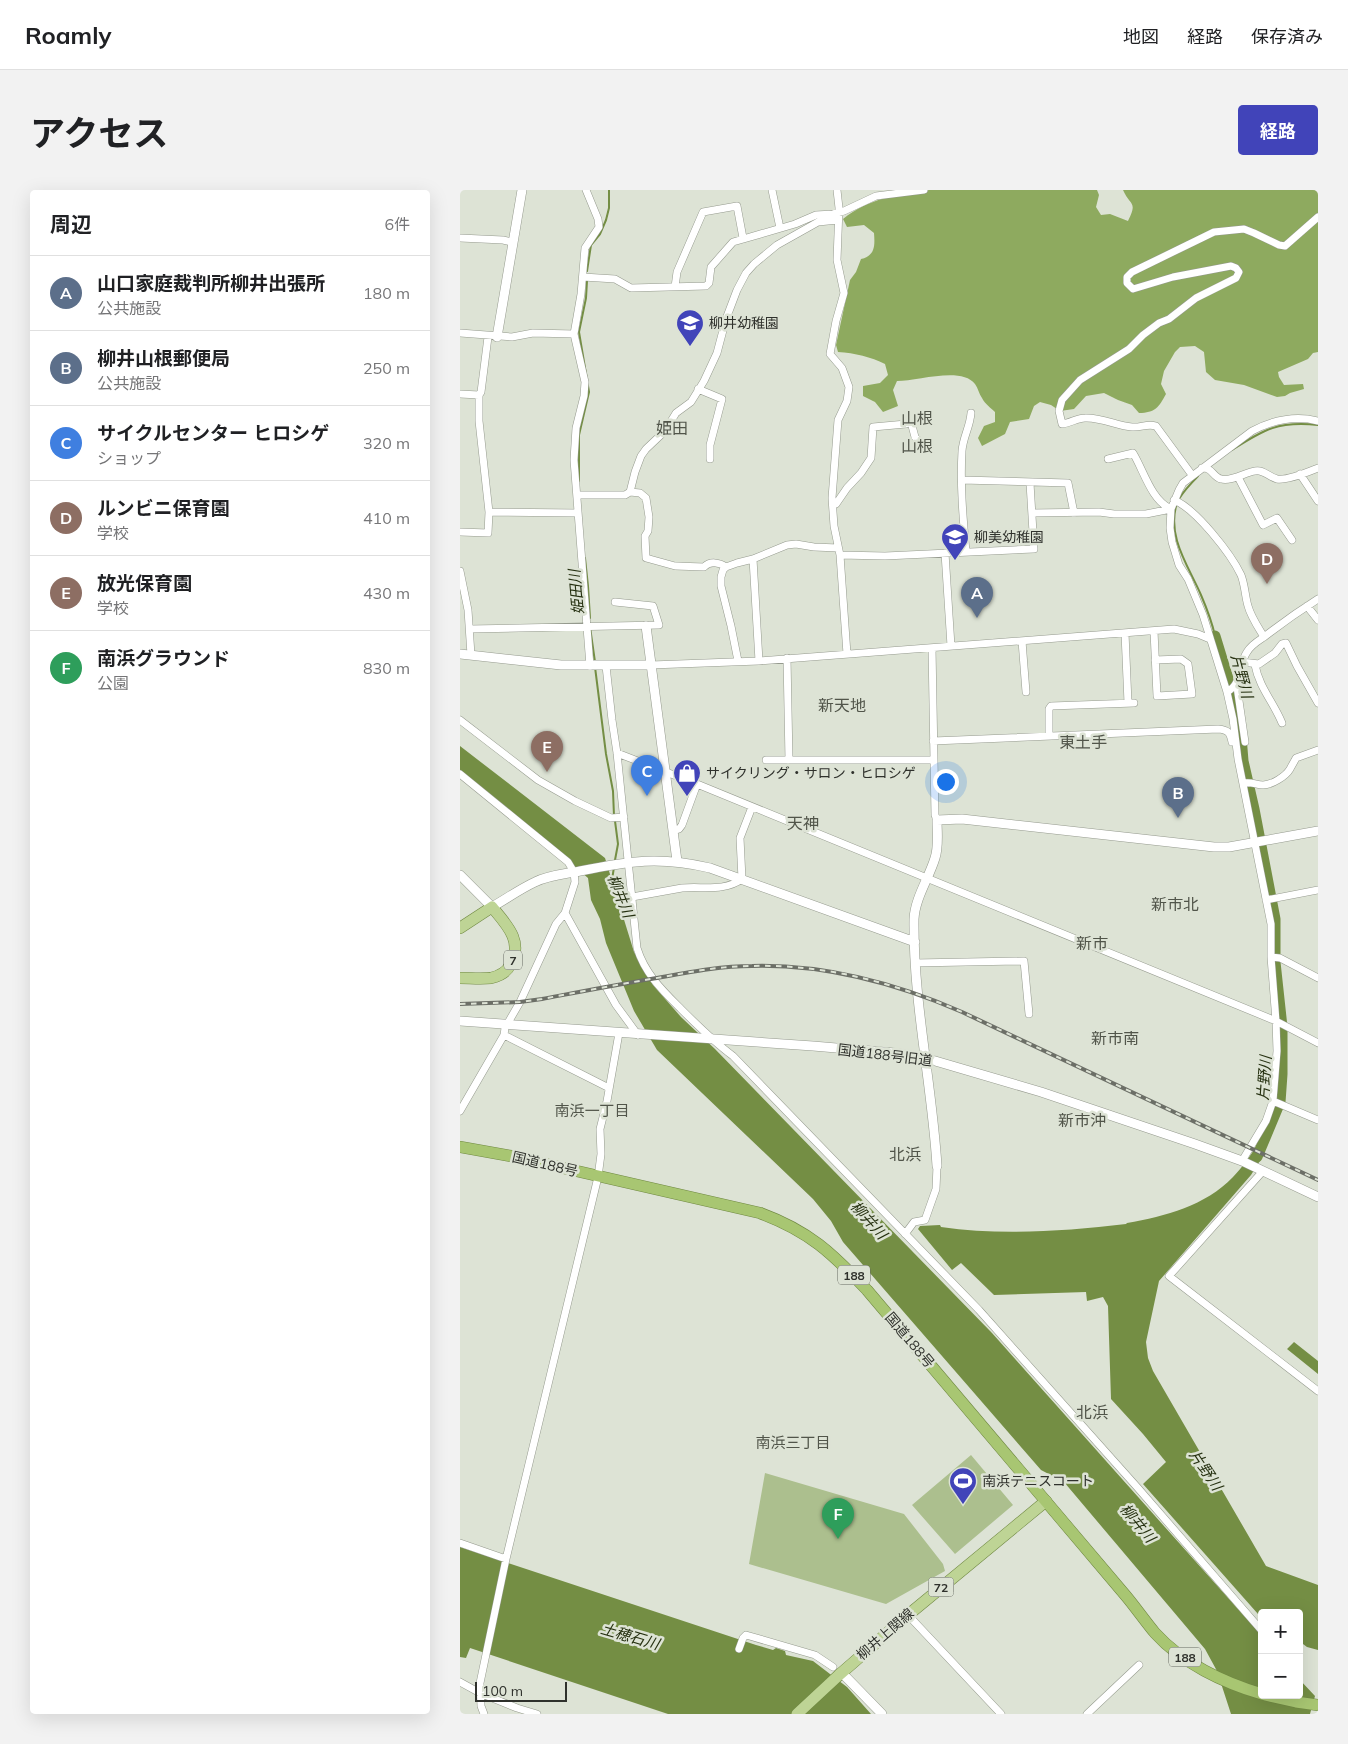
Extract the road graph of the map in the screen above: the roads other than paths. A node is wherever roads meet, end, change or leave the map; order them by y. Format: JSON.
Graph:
{"nodes":[{"id":1,"x":522,"y":190,"type":"edge"},
{"id":2,"x":586,"y":190,"type":"edge"},
{"id":3,"x":772,"y":190,"type":"edge"},
{"id":4,"x":836,"y":190,"type":"edge"},
{"id":5,"x":924,"y":190,"type":"edge"},
{"id":6,"x":838,"y":216,"type":"junction"},
{"id":7,"x":1318,"y":217,"type":"edge"},
{"id":8,"x":780,"y":228,"type":"junction"},
{"id":9,"x":460,"y":238,"type":"edge"},
{"id":10,"x":743,"y":238,"type":"junction"},
{"id":11,"x":512,"y":242,"type":"junction"},
{"id":12,"x":583,"y":277,"type":"junction"},
{"id":13,"x":675,"y":287,"type":"junction"},
{"id":14,"x":460,"y":333,"type":"edge"},
{"id":15,"x":574,"y":334,"type":"junction"},
{"id":16,"x":492,"y":337,"type":"junction"},
{"id":17,"x":698,"y":388,"type":"junction"},
{"id":18,"x":460,"y":394,"type":"edge"},
{"id":19,"x":479,"y":396,"type":"junction"},
{"id":20,"x":971,"y":413,"type":"dead end"},
{"id":21,"x":1318,"y":421,"type":"edge"},
{"id":22,"x":919,"y":441,"type":"dead end"},
{"id":23,"x":710,"y":459,"type":"dead end"},
{"id":24,"x":1108,"y":459,"type":"dead end"},
{"id":25,"x":1202,"y":468,"type":"junction"},
{"id":26,"x":1318,"y":468,"type":"edge"},
{"id":27,"x":1300,"y":474,"type":"junction"},
{"id":28,"x":1192,"y":475,"type":"junction"},
{"id":29,"x":1238,"y":477,"type":"junction"},
{"id":30,"x":962,"y":480,"type":"junction"},
{"id":31,"x":1030,"y":483,"type":"junction"},
{"id":32,"x":630,"y":492,"type":"junction"},
{"id":33,"x":576,"y":494,"type":"junction"},
{"id":34,"x":1318,"y":501,"type":"edge"},
{"id":35,"x":1176,"y":502,"type":"junction"},
{"id":36,"x":833,"y":505,"type":"junction"},
{"id":37,"x":1171,"y":509,"type":"junction"},
{"id":38,"x":489,"y":512,"type":"junction"},
{"id":39,"x":578,"y":513,"type":"junction"},
{"id":40,"x":1032,"y":513,"type":"junction"},
{"id":41,"x":1074,"y":513,"type":"junction"},
{"id":42,"x":460,"y":532,"type":"edge"},
{"id":43,"x":1292,"y":540,"type":"dead end"},
{"id":44,"x":839,"y":551,"type":"junction"},
{"id":45,"x":966,"y":552,"type":"junction"},
{"id":46,"x":945,"y":553,"type":"junction"},
{"id":47,"x":753,"y":559,"type":"junction"},
{"id":48,"x":726,"y":567,"type":"junction"},
{"id":49,"x":460,"y":571,"type":"edge"},
{"id":50,"x":1318,"y":599,"type":"edge"},
{"id":51,"x":615,"y":602,"type":"dead end"},
{"id":52,"x":1307,"y":606,"type":"junction"},
{"id":53,"x":1318,"y":620,"type":"edge"},
{"id":54,"x":646,"y":626,"type":"junction"},
{"id":55,"x":588,"y":628,"type":"junction"},
{"id":56,"x":470,"y":629,"type":"junction"},
{"id":57,"x":1154,"y":631,"type":"junction"},
{"id":58,"x":1125,"y":633,"type":"junction"},
{"id":59,"x":1264,"y":637,"type":"junction"},
{"id":60,"x":1210,"y":639,"type":"junction"},
{"id":61,"x":1022,"y":641,"type":"junction"},
{"id":62,"x":951,"y":646,"type":"junction"},
{"id":63,"x":932,"y":648,"type":"junction"},
{"id":64,"x":460,"y":654,"type":"edge"},
{"id":65,"x":847,"y":654,"type":"junction"},
{"id":66,"x":471,"y":655,"type":"junction"},
{"id":67,"x":787,"y":658,"type":"junction"},
{"id":68,"x":1155,"y":660,"type":"junction"},
{"id":69,"x":738,"y":661,"type":"junction"},
{"id":70,"x":759,"y":661,"type":"junction"},
{"id":71,"x":1242,"y":662,"type":"junction"},
{"id":72,"x":651,"y":665,"type":"junction"},
{"id":73,"x":1254,"y":665,"type":"junction"},
{"id":74,"x":597,"y":666,"type":"junction"},
{"id":75,"x":1231,"y":689,"type":"junction"},
{"id":76,"x":1026,"y":692,"type":"dead end"},
{"id":77,"x":1318,"y":702,"type":"edge"},
{"id":78,"x":460,"y":720,"type":"edge"},
{"id":79,"x":1282,"y":723,"type":"dead end"},
{"id":80,"x":1049,"y":736,"type":"junction"},
{"id":81,"x":933,"y":741,"type":"junction"},
{"id":82,"x":1245,"y":742,"type":"dead end"},
{"id":83,"x":1318,"y":750,"type":"edge"},
{"id":84,"x":617,"y":753,"type":"junction"},
{"id":85,"x":1237,"y":754,"type":"junction"},
{"id":86,"x":766,"y":760,"type":"dead end"},
{"id":87,"x":789,"y":760,"type":"junction"},
{"id":88,"x":933,"y":760,"type":"junction"},
{"id":89,"x":666,"y":771,"type":"junction"},
{"id":90,"x":460,"y":774,"type":"edge"},
{"id":91,"x":1248,"y":782,"type":"junction"},
{"id":92,"x":698,"y":784,"type":"junction"},
{"id":93,"x":752,"y":807,"type":"junction"},
{"id":94,"x":623,"y":816,"type":"junction"},
{"id":95,"x":937,"y":820,"type":"junction"},
{"id":96,"x":673,"y":831,"type":"junction"},
{"id":97,"x":1318,"y":831,"type":"edge"},
{"id":98,"x":1255,"y":842,"type":"junction"},
{"id":99,"x":677,"y":861,"type":"junction"},
{"id":100,"x":627,"y":862,"type":"junction"},
{"id":101,"x":576,"y":872,"type":"junction"},
{"id":102,"x":460,"y":875,"type":"edge"},
{"id":103,"x":742,"y":879,"type":"junction"},
{"id":104,"x":927,"y":879,"type":"junction"},
{"id":105,"x":1318,"y":890,"type":"edge"},
{"id":106,"x":632,"y":897,"type":"junction"},
{"id":107,"x":1266,"y":900,"type":"junction"},
{"id":108,"x":492,"y":907,"type":"junction"},
{"id":109,"x":566,"y":913,"type":"junction"},
{"id":110,"x":465,"y":925,"type":"edge"},
{"id":111,"x":915,"y":942,"type":"junction"},
{"id":112,"x":1273,"y":957,"type":"junction"},
{"id":113,"x":915,"y":963,"type":"junction"},
{"id":114,"x":460,"y":978,"type":"edge"},
{"id":115,"x":1318,"y":978,"type":"edge"},
{"id":116,"x":1028,"y":1014,"type":"dead end"},
{"id":117,"x":460,"y":1021,"type":"edge"},
{"id":118,"x":1280,"y":1023,"type":"junction"},
{"id":119,"x":507,"y":1024,"type":"junction"},
{"id":120,"x":620,"y":1033,"type":"junction"},
{"id":121,"x":504,"y":1035,"type":"junction"},
{"id":122,"x":641,"y":1035,"type":"junction"},
{"id":123,"x":709,"y":1040,"type":"junction"},
{"id":124,"x":1318,"y":1043,"type":"edge"},
{"id":125,"x":925,"y":1058,"type":"junction"},
{"id":126,"x":609,"y":1088,"type":"junction"},
{"id":127,"x":1277,"y":1102,"type":"junction"},
{"id":128,"x":460,"y":1111,"type":"edge"},
{"id":129,"x":1318,"y":1120,"type":"edge"},
{"id":130,"x":460,"y":1147,"type":"edge"},
{"id":131,"x":1244,"y":1162,"type":"junction"},
{"id":132,"x":937,"y":1166,"type":"joint"},
{"id":133,"x":1262,"y":1170,"type":"junction"},
{"id":134,"x":598,"y":1177,"type":"junction"},
{"id":135,"x":1318,"y":1197,"type":"edge"},
{"id":136,"x":905,"y":1234,"type":"junction"},
{"id":137,"x":1318,"y":1391,"type":"edge"},
{"id":138,"x":1046,"y":1501,"type":"junction"},
{"id":139,"x":460,"y":1543,"type":"edge"},
{"id":140,"x":506,"y":1560,"type":"junction"},
{"id":141,"x":908,"y":1614,"type":"junction"},
{"id":142,"x":1258,"y":1626,"type":"edge"},
{"id":143,"x":739,"y":1649,"type":"dead end"},
{"id":144,"x":1139,"y":1665,"type":"dead end"},
{"id":145,"x":839,"y":1673,"type":"junction"},
{"id":146,"x":460,"y":1682,"type":"edge"},
{"id":147,"x":480,"y":1693,"type":"junction"},
{"id":148,"x":1258,"y":1693,"type":"edge"},
{"id":149,"x":1282,"y":1699,"type":"edge"},
{"id":150,"x":1318,"y":1705,"type":"edge"},
{"id":151,"x":484,"y":1714,"type":"edge"},
{"id":152,"x":537,"y":1714,"type":"edge"},
{"id":153,"x":797,"y":1714,"type":"edge"},
{"id":154,"x":882,"y":1714,"type":"edge"},
{"id":155,"x":1000,"y":1714,"type":"edge"},
{"id":156,"x":1087,"y":1714,"type":"edge"}],
"edges":[{"from":1,"to":11,"type":"street"},
{"from":2,"to":12,"type":"street"},
{"from":3,"to":8,"type":"street"},
{"from":4,"to":6,"type":"street"},
{"from":5,"to":6,"type":"street"},
{"from":6,"to":8,"type":"street"},
{"from":6,"to":17,"type":"street"},
{"from":6,"to":36,"type":"street"},
{"from":7,"to":28,"type":"street"},
{"from":8,"to":10,"type":"street"},
{"from":9,"to":11,"type":"street"},
{"from":10,"to":13,"type":"street"},
{"from":10,"to":13,"type":"street"},
{"from":11,"to":16,"type":"street"},
{"from":12,"to":13,"type":"street"},
{"from":12,"to":15,"type":"street"},
{"from":14,"to":16,"type":"street"},
{"from":15,"to":16,"type":"street"},
{"from":15,"to":33,"type":"street"},
{"from":16,"to":19,"type":"street"},
{"from":17,"to":23,"type":"street"},
{"from":17,"to":32,"type":"street"},
{"from":18,"to":19,"type":"street"},
{"from":19,"to":38,"type":"street"},
{"from":20,"to":30,"type":"street"},
{"from":21,"to":25,"type":"street"},
{"from":22,"to":36,"type":"street"},
{"from":24,"to":37,"type":"street"},
{"from":25,"to":28,"type":"street"},
{"from":25,"to":29,"type":"street"},
{"from":26,"to":27,"type":"street"},
{"from":27,"to":29,"type":"street"},
{"from":27,"to":34,"type":"street"},
{"from":28,"to":35,"type":"street"},
{"from":29,"to":43,"type":"street"},
{"from":30,"to":31,"type":"street"},
{"from":30,"to":45,"type":"street"},
{"from":31,"to":40,"type":"street"},
{"from":31,"to":41,"type":"street"},
{"from":32,"to":33,"type":"street"},
{"from":32,"to":48,"type":"street"},
{"from":33,"to":39,"type":"street"},
{"from":35,"to":37,"type":"street"},
{"from":35,"to":59,"type":"street"},
{"from":36,"to":44,"type":"street"},
{"from":37,"to":41,"type":"street"},
{"from":37,"to":60,"type":"street"},
{"from":38,"to":39,"type":"street"},
{"from":38,"to":42,"type":"street"},
{"from":39,"to":55,"type":"street"},
{"from":40,"to":41,"type":"street"},
{"from":40,"to":45,"type":"street"},
{"from":44,"to":46,"type":"street"},
{"from":44,"to":47,"type":"street"},
{"from":44,"to":65,"type":"street"},
{"from":45,"to":46,"type":"street"},
{"from":46,"to":62,"type":"street"},
{"from":47,"to":48,"type":"street"},
{"from":47,"to":70,"type":"street"},
{"from":48,"to":69,"type":"street"},
{"from":49,"to":56,"type":"street"},
{"from":50,"to":52,"type":"street"},
{"from":51,"to":54,"type":"street"},
{"from":52,"to":53,"type":"street"},
{"from":52,"to":59,"type":"street"},
{"from":54,"to":55,"type":"street"},
{"from":54,"to":72,"type":"street"},
{"from":55,"to":56,"type":"street"},
{"from":55,"to":74,"type":"street"},
{"from":56,"to":66,"type":"street"},
{"from":57,"to":58,"type":"street"},
{"from":57,"to":60,"type":"street"},
{"from":57,"to":68,"type":"street"},
{"from":58,"to":61,"type":"street"},
{"from":58,"to":80,"type":"street"},
{"from":59,"to":71,"type":"street"},
{"from":60,"to":75,"type":"street"},
{"from":61,"to":62,"type":"street"},
{"from":61,"to":76,"type":"street"},
{"from":62,"to":63,"type":"street"},
{"from":63,"to":65,"type":"street"},
{"from":63,"to":81,"type":"street"},
{"from":64,"to":66,"type":"street"},
{"from":65,"to":67,"type":"street"},
{"from":66,"to":74,"type":"street"},
{"from":67,"to":70,"type":"street"},
{"from":67,"to":87,"type":"street"},
{"from":68,"to":68,"type":"street"},
{"from":69,"to":70,"type":"street"},
{"from":69,"to":72,"type":"street"},
{"from":71,"to":73,"type":"street"},
{"from":71,"to":75,"type":"street"},
{"from":72,"to":74,"type":"street"},
{"from":72,"to":89,"type":"street"},
{"from":73,"to":77,"type":"street"},
{"from":73,"to":79,"type":"street"},
{"from":74,"to":84,"type":"street"},
{"from":75,"to":82,"type":"street"},
{"from":75,"to":85,"type":"street"},
{"from":78,"to":94,"type":"street"},
{"from":80,"to":81,"type":"street"},
{"from":80,"to":85,"type":"street"},
{"from":81,"to":88,"type":"street"},
{"from":83,"to":91,"type":"street"},
{"from":84,"to":89,"type":"street"},
{"from":84,"to":94,"type":"street"},
{"from":85,"to":91,"type":"street"},
{"from":86,"to":87,"type":"street"},
{"from":87,"to":88,"type":"street"},
{"from":88,"to":95,"type":"street"},
{"from":89,"to":92,"type":"street"},
{"from":89,"to":96,"type":"street"},
{"from":90,"to":101,"type":"street"},
{"from":91,"to":98,"type":"street"},
{"from":92,"to":93,"type":"street"},
{"from":92,"to":96,"type":"street"},
{"from":93,"to":103,"type":"street"},
{"from":93,"to":104,"type":"street"},
{"from":94,"to":100,"type":"street"},
{"from":95,"to":98,"type":"street"},
{"from":95,"to":104,"type":"street"},
{"from":96,"to":99,"type":"street"},
{"from":97,"to":98,"type":"street"},
{"from":98,"to":107,"type":"street"},
{"from":99,"to":100,"type":"street"},
{"from":99,"to":103,"type":"street"},
{"from":100,"to":101,"type":"street"},
{"from":100,"to":106,"type":"street"},
{"from":101,"to":108,"type":"street"},
{"from":101,"to":109,"type":"street"},
{"from":102,"to":108,"type":"street"},
{"from":103,"to":106,"type":"street"},
{"from":103,"to":111,"type":"street"},
{"from":104,"to":111,"type":"street"},
{"from":104,"to":118,"type":"street"},
{"from":105,"to":107,"type":"street"},
{"from":106,"to":123,"type":"street"},
{"from":107,"to":112,"type":"street"},
{"from":108,"to":110,"type":"main road"},
{"from":108,"to":114,"type":"main road","number":"7"},
{"from":109,"to":119,"type":"street"},
{"from":109,"to":122,"type":"street"},
{"from":111,"to":113,"type":"street"},
{"from":112,"to":115,"type":"street"},
{"from":112,"to":118,"type":"street"},
{"from":113,"to":116,"type":"street"},
{"from":113,"to":125,"type":"street"},
{"from":117,"to":119,"type":"street","name":"国道188号旧道"},
{"from":118,"to":124,"type":"street"},
{"from":118,"to":127,"type":"street"},
{"from":119,"to":120,"type":"street","name":"国道188号旧道"},
{"from":119,"to":121,"type":"street"},
{"from":120,"to":122,"type":"street","name":"国道188号旧道"},
{"from":120,"to":126,"type":"street"},
{"from":121,"to":126,"type":"street"},
{"from":121,"to":128,"type":"street"},
{"from":122,"to":123,"type":"street","name":"国道188号旧道"},
{"from":123,"to":125,"type":"street","name":"国道188号旧道"},
{"from":123,"to":136,"type":"street"},
{"from":125,"to":131,"type":"street","name":"国道188号旧道"},
{"from":125,"to":132,"type":"street"},
{"from":126,"to":134,"type":"street"},
{"from":127,"to":129,"type":"street"},
{"from":127,"to":131,"type":"street"},
{"from":130,"to":134,"type":"highway","name":"国道188号","number":"188"},
{"from":131,"to":133,"type":"street","name":"国道188号旧道"},
{"from":132,"to":136,"type":"street"},
{"from":133,"to":135,"type":"street","name":"国道188号旧道"},
{"from":133,"to":137,"type":"street"},
{"from":134,"to":138,"type":"highway","name":"国道188号","number":"188"},
{"from":134,"to":140,"type":"street"},
{"from":136,"to":142,"type":"street"},
{"from":138,"to":141,"type":"main road","name":"柳井上関線","number":"72"},
{"from":138,"to":148,"type":"highway","name":"国道188号","number":"188"},
{"from":139,"to":140,"type":"street"},
{"from":140,"to":147,"type":"street"},
{"from":141,"to":145,"type":"main road","name":"柳井上関線","number":"72"},
{"from":141,"to":155,"type":"street"},
{"from":143,"to":145,"type":"street"},
{"from":144,"to":156,"type":"street"},
{"from":145,"to":153,"type":"main road","name":"柳井上関線","number":"72"},
{"from":145,"to":154,"type":"street"},
{"from":146,"to":147,"type":"street"},
{"from":147,"to":151,"type":"street"},
{"from":147,"to":152,"type":"street"},
{"from":149,"to":150,"type":"highway","name":"国道188号","number":"188"}]}
